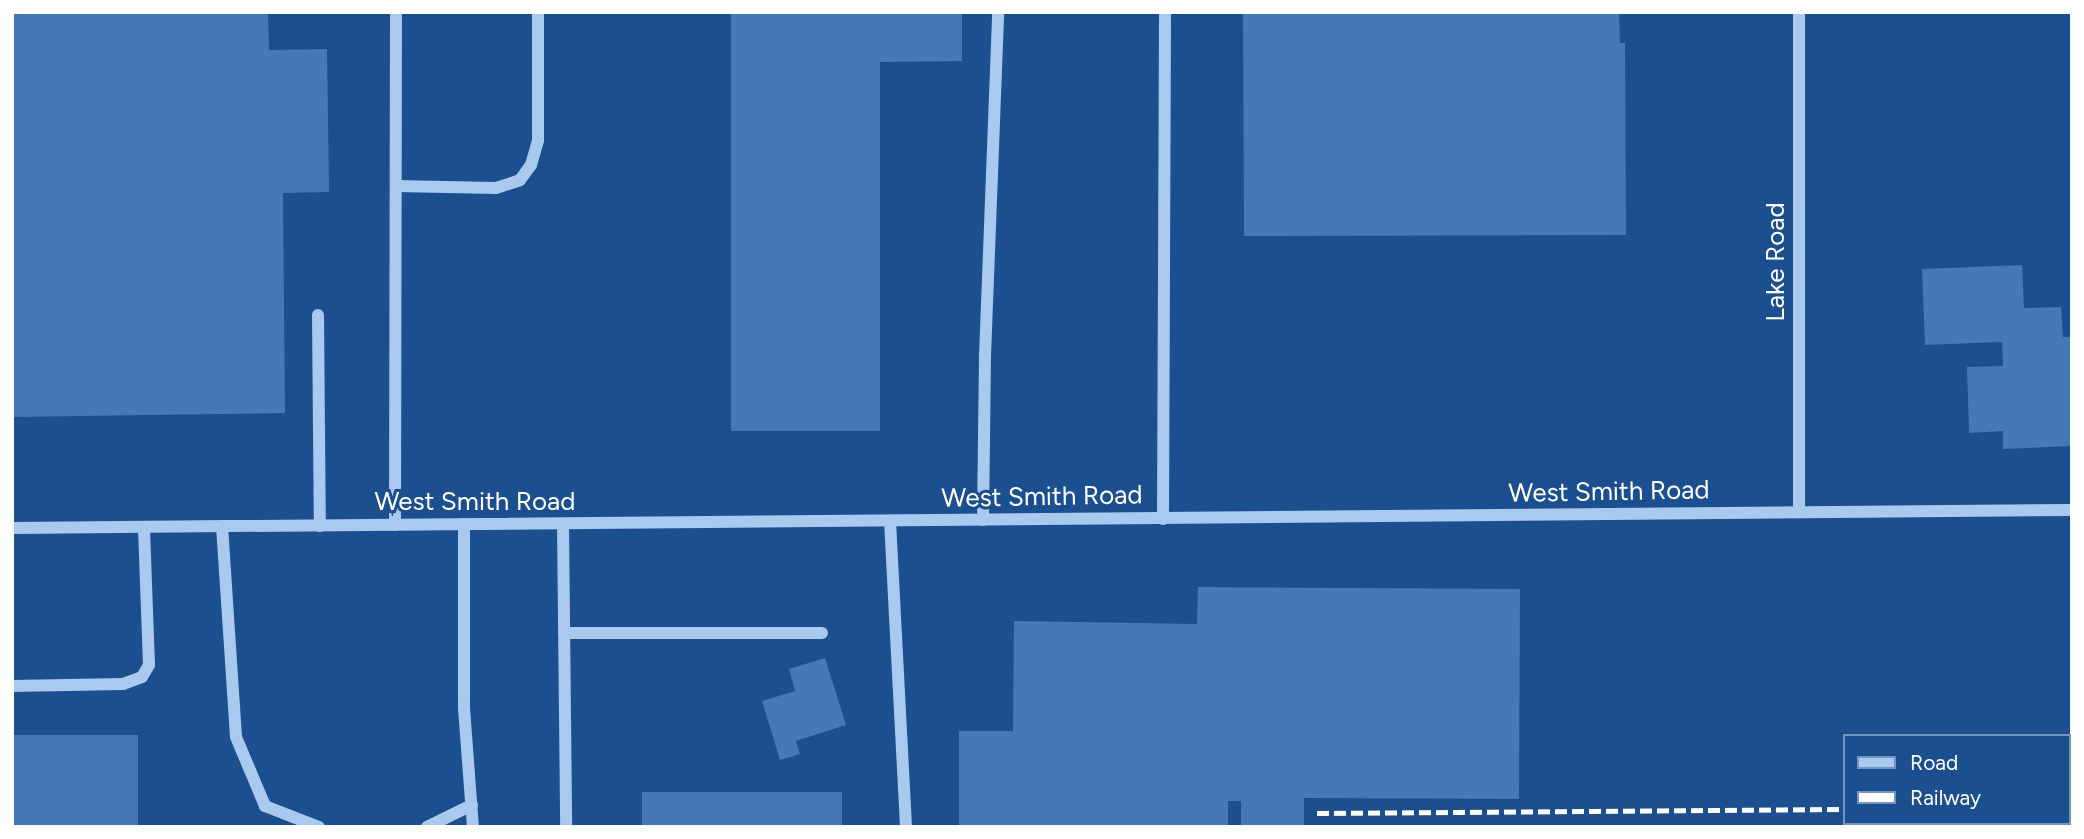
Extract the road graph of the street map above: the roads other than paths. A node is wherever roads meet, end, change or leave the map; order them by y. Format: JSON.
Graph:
{"nodes":[{"id":1,"x":396,"y":12,"type":"edge"},
{"id":2,"x":538,"y":12,"type":"edge"},
{"id":3,"x":998,"y":12,"type":"edge"},
{"id":4,"x":1165,"y":12,"type":"edge"},
{"id":5,"x":1799,"y":12,"type":"edge"},
{"id":6,"x":396,"y":186,"type":"junction"},
{"id":7,"x":318,"y":315,"type":"dead end"},
{"id":8,"x":2072,"y":510,"type":"edge"},
{"id":9,"x":1799,"y":512,"type":"junction"},
{"id":10,"x":1163,"y":519,"type":"junction"},
{"id":11,"x":983,"y":520,"type":"junction"},
{"id":12,"x":890,"y":521,"type":"junction"},
{"id":13,"x":464,"y":524,"type":"junction"},
{"id":14,"x":563,"y":524,"type":"junction"},
{"id":15,"x":395,"y":525,"type":"junction"},
{"id":16,"x":222,"y":526,"type":"junction"},
{"id":17,"x":320,"y":526,"type":"junction"},
{"id":18,"x":144,"y":527,"type":"junction"},
{"id":19,"x":12,"y":528,"type":"edge"},
{"id":20,"x":564,"y":633,"type":"junction"},
{"id":21,"x":822,"y":633,"type":"dead end"},
{"id":22,"x":12,"y":687,"type":"edge"},
{"id":23,"x":472,"y":805,"type":"junction"},
{"id":24,"x":319,"y":827,"type":"edge"},
{"id":25,"x":427,"y":827,"type":"edge"},
{"id":26,"x":473,"y":827,"type":"edge"},
{"id":27,"x":566,"y":827,"type":"edge"},
{"id":28,"x":906,"y":827,"type":"edge"}],
"edges":[{"from":1,"to":6,"type":"street"},
{"from":2,"to":6,"type":"street"},
{"from":3,"to":11,"type":"street"},
{"from":4,"to":10,"type":"street"},
{"from":5,"to":9,"type":"street","name":"Lake Road"},
{"from":6,"to":15,"type":"street"},
{"from":7,"to":17,"type":"street"},
{"from":8,"to":9,"type":"street","name":"West Smith Road"},
{"from":9,"to":10,"type":"street","name":"West Smith Road"},
{"from":10,"to":11,"type":"street","name":"West Smith Road"},
{"from":11,"to":12,"type":"street","name":"West Smith Road"},
{"from":12,"to":14,"type":"street","name":"West Smith Road"},
{"from":12,"to":28,"type":"street"},
{"from":13,"to":14,"type":"street","name":"West Smith Road"},
{"from":13,"to":15,"type":"street","name":"West Smith Road"},
{"from":13,"to":23,"type":"street"},
{"from":14,"to":20,"type":"street"},
{"from":15,"to":17,"type":"street","name":"West Smith Road"},
{"from":16,"to":17,"type":"street","name":"West Smith Road"},
{"from":16,"to":18,"type":"street","name":"West Smith Road"},
{"from":16,"to":24,"type":"street"},
{"from":18,"to":19,"type":"street","name":"West Smith Road"},
{"from":18,"to":22,"type":"street"},
{"from":20,"to":21,"type":"street"},
{"from":20,"to":27,"type":"street"},
{"from":23,"to":25,"type":"street"},
{"from":23,"to":26,"type":"street"}]}
